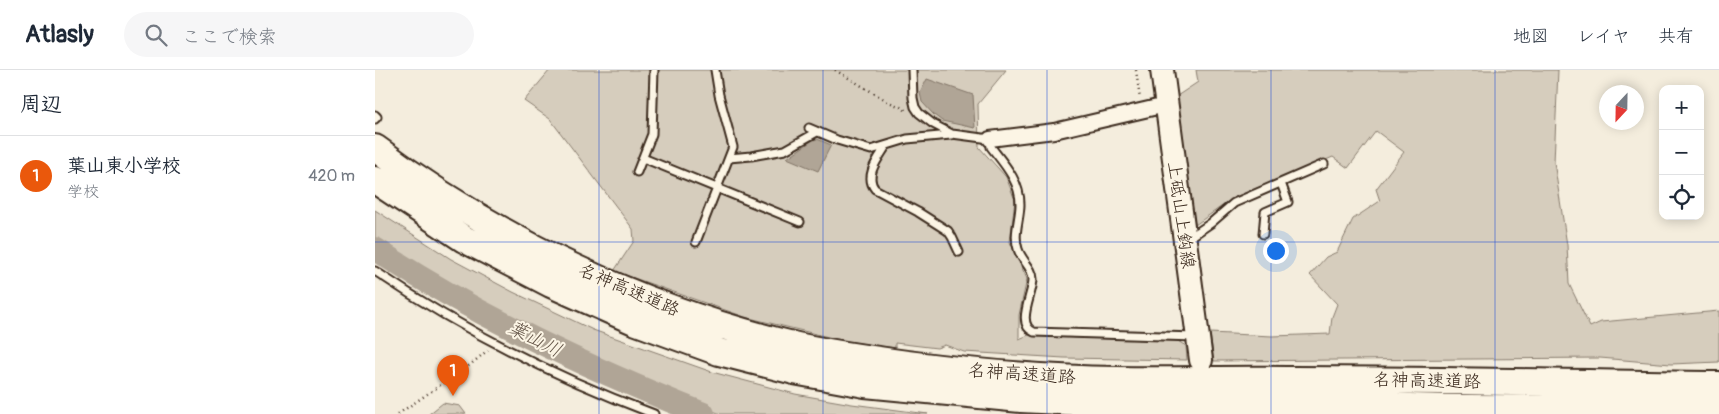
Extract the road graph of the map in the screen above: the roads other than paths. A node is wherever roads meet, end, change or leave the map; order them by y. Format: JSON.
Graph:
{"nodes":[{"id":1,"x":654,"y":70,"type":"edge"},
{"id":2,"x":715,"y":70,"type":"edge"},
{"id":3,"x":912,"y":70,"type":"edge"},
{"id":4,"x":1162,"y":70,"type":"edge"},
{"id":5,"x":1166,"y":105,"type":"junction"},
{"id":6,"x":809,"y":128,"type":"dead end"},
{"id":7,"x":817,"y":132,"type":"junction"},
{"id":8,"x":952,"y":134,"type":"junction"},
{"id":9,"x":990,"y":139,"type":"junction"},
{"id":10,"x":886,"y":146,"type":"junction"},
{"id":11,"x":375,"y":148,"type":"edge"},
{"id":12,"x":643,"y":158,"type":"junction"},
{"id":13,"x":729,"y":158,"type":"junction"},
{"id":14,"x":1324,"y":164,"type":"dead end"},
{"id":15,"x":637,"y":172,"type":"dead end"},
{"id":16,"x":375,"y":180,"type":"edge"},
{"id":17,"x":1281,"y":183,"type":"junction"},
{"id":18,"x":717,"y":188,"type":"junction"},
{"id":19,"x":800,"y":222,"type":"dead end"},
{"id":20,"x":1263,"y":234,"type":"dead end"},
{"id":21,"x":1185,"y":241,"type":"junction"},
{"id":22,"x":696,"y":242,"type":"dead end"},
{"id":23,"x":959,"y":252,"type":"dead end"},
{"id":24,"x":375,"y":271,"type":"edge"},
{"id":25,"x":1198,"y":337,"type":"junction"},
{"id":26,"x":1201,"y":360,"type":"dead end"},
{"id":27,"x":1719,"y":371,"type":"edge"},
{"id":28,"x":1293,"y":380,"type":"junction"},
{"id":29,"x":1719,"y":385,"type":"edge"},
{"id":30,"x":1719,"y":409,"type":"edge"},
{"id":31,"x":654,"y":414,"type":"edge"}],
"edges":[{"from":1,"to":12,"type":"lane"},
{"from":2,"to":13,"type":"lane"},
{"from":3,"to":8,"type":"lane"},
{"from":4,"to":5,"type":"main road","name":"上砥山上鈎線"},
{"from":5,"to":9,"type":"street"},
{"from":5,"to":21,"type":"main road","name":"上砥山上鈎線"},
{"from":6,"to":7,"type":"lane"},
{"from":7,"to":10,"type":"lane"},
{"from":7,"to":13,"type":"lane"},
{"from":8,"to":9,"type":"lane"},
{"from":8,"to":10,"type":"lane"},
{"from":9,"to":25,"type":"lane"},
{"from":10,"to":23,"type":"lane"},
{"from":11,"to":28,"type":"highway","name":"名神高速道路"},
{"from":12,"to":15,"type":"lane"},
{"from":12,"to":18,"type":"lane"},
{"from":13,"to":18,"type":"lane"},
{"from":14,"to":17,"type":"lane"},
{"from":16,"to":30,"type":"highway","name":"名神高速道路"},
{"from":17,"to":20,"type":"lane"},
{"from":17,"to":21,"type":"lane"},
{"from":18,"to":19,"type":"lane"},
{"from":18,"to":22,"type":"lane"},
{"from":21,"to":25,"type":"main road","name":"上砥山上鈎線"},
{"from":24,"to":31,"type":"lane"},
{"from":25,"to":26,"type":"main road","name":"上砥山上鈎線"},
{"from":27,"to":28,"type":"highway"},
{"from":28,"to":29,"type":"highway","name":"名神高速道路"}]}
